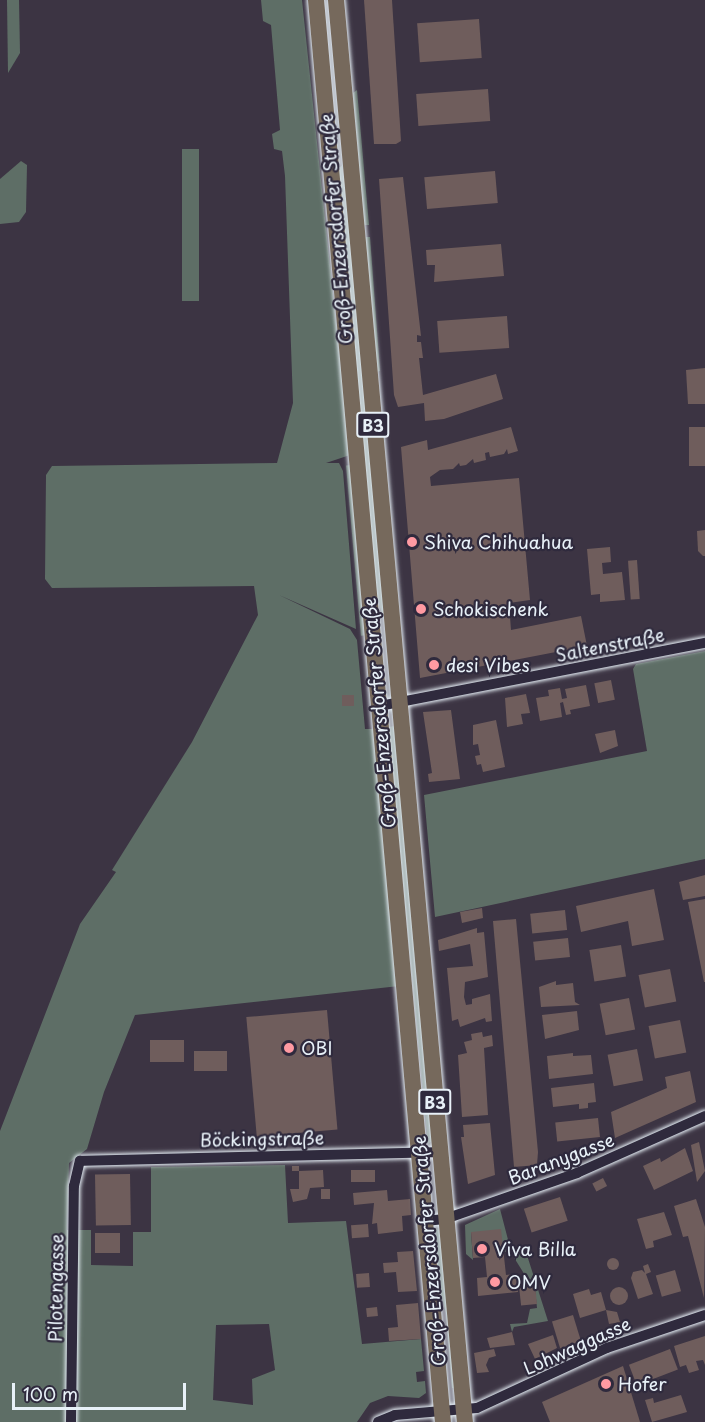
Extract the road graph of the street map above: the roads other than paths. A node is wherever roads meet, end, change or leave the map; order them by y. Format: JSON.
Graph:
{"nodes":[{"id":1,"x":316,"y":0,"type":"edge"},
{"id":2,"x":336,"y":0,"type":"edge"},
{"id":3,"x":705,"y":644,"type":"edge"},
{"id":4,"x":398,"y":703,"type":"junction"},
{"id":5,"x":380,"y":706,"type":"junction"},
{"id":6,"x":705,"y":1116,"type":"edge"},
{"id":7,"x":439,"y":1152,"type":"junction"},
{"id":8,"x":419,"y":1154,"type":"junction"},
{"id":9,"x":85,"y":1160,"type":"joint"},
{"id":10,"x":445,"y":1219,"type":"junction"},
{"id":11,"x":425,"y":1221,"type":"junction"},
{"id":12,"x":705,"y":1315,"type":"edge"},
{"id":13,"x":464,"y":1416,"type":"edge"},
{"id":14,"x":443,"y":1418,"type":"edge"},
{"id":15,"x":71,"y":1422,"type":"edge"},
{"id":16,"x":378,"y":1422,"type":"edge"}],
"edges":[{"from":1,"to":5,"type":"main road","name":"Groß-Enzersdorfer Straße","number":"B3"},
{"from":2,"to":4,"type":"main road","name":"Groß-Enzersdorfer Straße","number":"B3"},
{"from":3,"to":4,"type":"street","name":"Saltenstraße"},
{"from":4,"to":5,"type":"street","name":"Saltenstraße"},
{"from":4,"to":7,"type":"main road","name":"Groß-Enzersdorfer Straße","number":"B3"},
{"from":5,"to":8,"type":"main road","name":"Groß-Enzersdorfer Straße","number":"B3"},
{"from":6,"to":10,"type":"street","name":"Baranygasse"},
{"from":7,"to":8,"type":"street","name":"Böckingstraße"},
{"from":7,"to":10,"type":"main road","name":"Groß-Enzersdorfer Straße","number":"B3"},
{"from":8,"to":9,"type":"street","name":"Böckingstraße"},
{"from":8,"to":11,"type":"main road","name":"Groß-Enzersdorfer Straße","number":"B3"},
{"from":9,"to":15,"type":"street","name":"Pilotengasse"},
{"from":10,"to":11,"type":"street","name":"Baranygasse"},
{"from":10,"to":13,"type":"main road","name":"Groß-Enzersdorfer Straße","number":"B3"},
{"from":11,"to":14,"type":"main road","name":"Groß-Enzersdorfer Straße","number":"B3"},
{"from":12,"to":13,"type":"street","name":"Lohwaggasse"},
{"from":13,"to":14,"type":"street","name":"Lohwaggasse"},
{"from":14,"to":16,"type":"street","name":"Lohwaggasse"}]}
